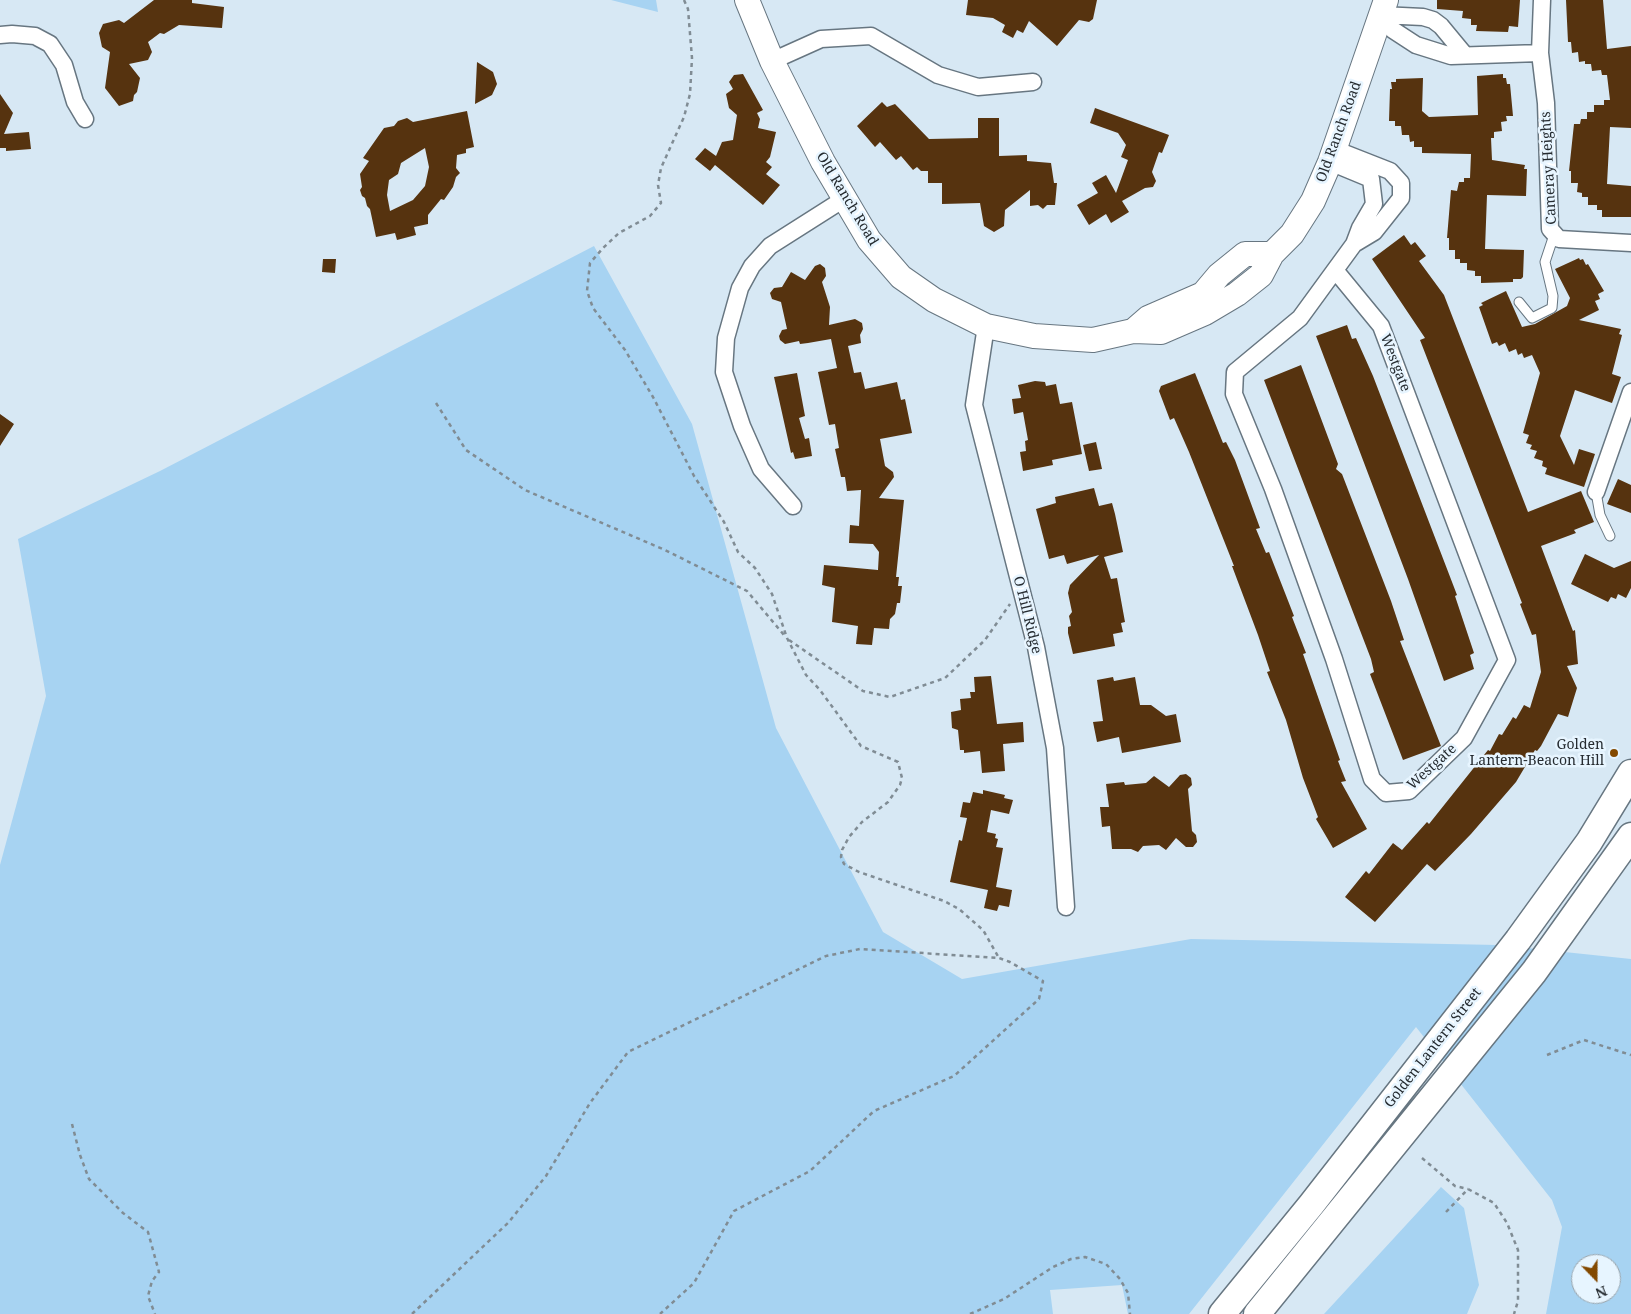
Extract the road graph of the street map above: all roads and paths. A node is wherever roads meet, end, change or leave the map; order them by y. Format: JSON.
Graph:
{"nodes":[{"id":1,"x":684,"y":0,"type":"edge"},
{"id":2,"x":747,"y":0,"type":"edge"},
{"id":3,"x":1542,"y":0,"type":"edge"},
{"id":4,"x":1384,"y":8,"type":"edge"},
{"id":5,"x":1445,"y":31,"type":"junction"},
{"id":6,"x":0,"y":35,"type":"edge"},
{"id":7,"x":1438,"y":53,"type":"junction"},
{"id":8,"x":1540,"y":53,"type":"junction"},
{"id":9,"x":1465,"y":55,"type":"junction"},
{"id":10,"x":772,"y":61,"type":"junction"},
{"id":11,"x":1033,"y":82,"type":"dead end"},
{"id":12,"x":85,"y":119,"type":"dead end"},
{"id":13,"x":1332,"y":156,"type":"junction"},
{"id":14,"x":844,"y":199,"type":"junction"},
{"id":15,"x":1374,"y":204,"type":"junction"},
{"id":16,"x":1390,"y":212,"type":"junction"},
{"id":17,"x":1554,"y":235,"type":"junction"},
{"id":18,"x":1631,"y":243,"type":"edge"},
{"id":19,"x":1354,"y":244,"type":"junction"},
{"id":20,"x":1335,"y":270,"type":"junction"},
{"id":21,"x":1519,"y":302,"type":"dead end"},
{"id":22,"x":986,"y":326,"type":"junction"},
{"id":23,"x":1631,"y":392,"type":"edge"},
{"id":24,"x":436,"y":402,"type":"dead end"},
{"id":25,"x":1596,"y":492,"type":"joint"},
{"id":26,"x":793,"y":506,"type":"dead end"},
{"id":27,"x":1610,"y":536,"type":"dead end"},
{"id":28,"x":1021,"y":589,"type":"junction"},
{"id":29,"x":786,"y":638,"type":"junction"},
{"id":30,"x":1631,"y":772,"type":"edge"},
{"id":31,"x":1631,"y":836,"type":"edge"},
{"id":32,"x":1066,"y":907,"type":"dead end"},
{"id":33,"x":999,"y":958,"type":"junction"},
{"id":34,"x":1547,"y":1055,"type":"dead end"},
{"id":35,"x":1631,"y":1055,"type":"edge"},
{"id":36,"x":72,"y":1124,"type":"dead end"},
{"id":37,"x":1422,"y":1158,"type":"dead end"},
{"id":38,"x":1468,"y":1189,"type":"junction"},
{"id":39,"x":1446,"y":1212,"type":"dead end"},
{"id":40,"x":155,"y":1314,"type":"edge"},
{"id":41,"x":412,"y":1314,"type":"edge"},
{"id":42,"x":660,"y":1314,"type":"edge"},
{"id":43,"x":970,"y":1314,"type":"edge"},
{"id":44,"x":1130,"y":1314,"type":"edge"},
{"id":45,"x":1222,"y":1314,"type":"edge"},
{"id":46,"x":1257,"y":1314,"type":"edge"},
{"id":47,"x":1514,"y":1314,"type":"edge"}],
"edges":[{"from":1,"to":29,"type":"path"},
{"from":2,"to":10,"type":"street","name":"Old Ranch Road"},
{"from":3,"to":8,"type":"street","name":"Cameray Heights"},
{"from":4,"to":5,"type":"street"},
{"from":4,"to":7,"type":"street"},
{"from":4,"to":13,"type":"street","name":"Old Ranch Road"},
{"from":5,"to":7,"type":"street"},
{"from":5,"to":9,"type":"street"},
{"from":6,"to":12,"type":"street"},
{"from":7,"to":9,"type":"street"},
{"from":8,"to":9,"type":"street"},
{"from":8,"to":17,"type":"street","name":"Cameray Heights"},
{"from":10,"to":11,"type":"street"},
{"from":10,"to":14,"type":"street","name":"Old Ranch Road"},
{"from":13,"to":15,"type":"street"},
{"from":13,"to":16,"type":"street","name":"Westgate"},
{"from":13,"to":22,"type":"street","name":"Old Ranch Road"},
{"from":14,"to":22,"type":"street","name":"Old Ranch Road"},
{"from":14,"to":26,"type":"street"},
{"from":15,"to":16,"type":"lane"},
{"from":15,"to":19,"type":"street","name":"Westgate"},
{"from":16,"to":19,"type":"street","name":"Westgate"},
{"from":17,"to":18,"type":"street","name":"Cameray Heights"},
{"from":17,"to":21,"type":"lane"},
{"from":19,"to":20,"type":"street","name":"Westgate"},
{"from":20,"to":20,"type":"street","name":"Westgate"},
{"from":22,"to":28,"type":"street","name":"O Hill Ridge"},
{"from":23,"to":25,"type":"street"},
{"from":24,"to":29,"type":"path"},
{"from":25,"to":27,"type":"lane"},
{"from":28,"to":29,"type":"path"},
{"from":28,"to":32,"type":"street","name":"O Hill Ridge"},
{"from":29,"to":33,"type":"path"},
{"from":30,"to":45,"type":"main road","name":"Golden Lantern Street"},
{"from":31,"to":46,"type":"main road"},
{"from":33,"to":41,"type":"path"},
{"from":33,"to":42,"type":"path"},
{"from":34,"to":35,"type":"path"},
{"from":36,"to":40,"type":"path"},
{"from":37,"to":38,"type":"path"},
{"from":38,"to":39,"type":"path"},
{"from":38,"to":47,"type":"path"},
{"from":43,"to":44,"type":"path"}]}
